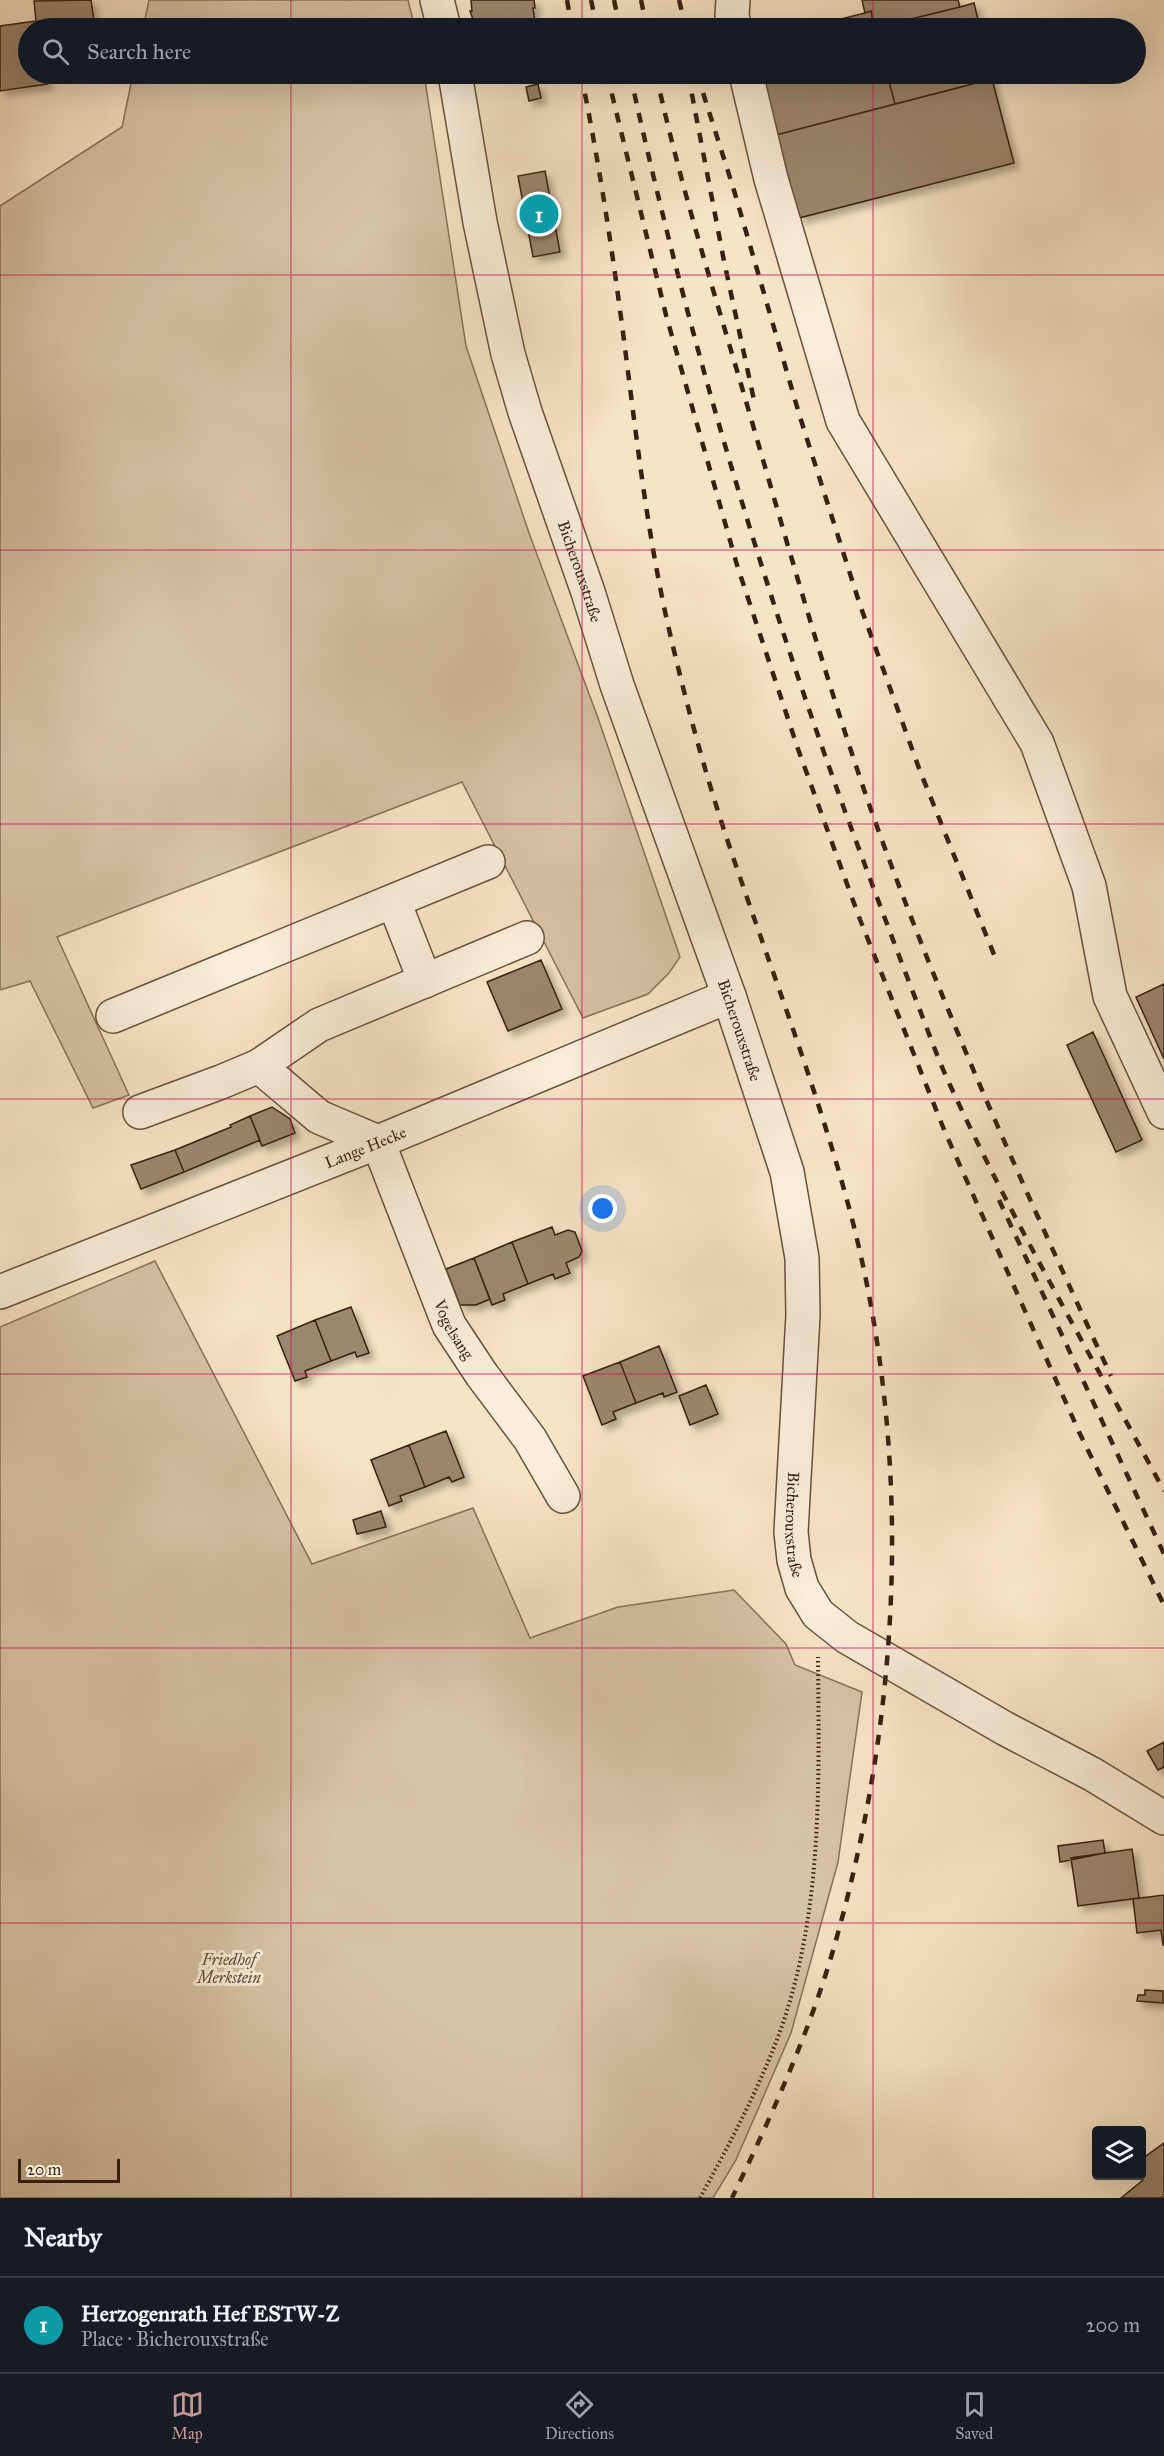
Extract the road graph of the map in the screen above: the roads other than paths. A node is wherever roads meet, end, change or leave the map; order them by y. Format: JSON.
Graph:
{"nodes":[{"id":1,"x":437,"y":0,"type":"edge"},
{"id":2,"x":734,"y":0,"type":"edge"},
{"id":3,"x":442,"y":18,"type":"edge"},
{"id":4,"x":732,"y":18,"type":"edge"},
{"id":5,"x":457,"y":84,"type":"edge"},
{"id":6,"x":748,"y":84,"type":"edge"},
{"id":7,"x":488,"y":862,"type":"dead end"},
{"id":8,"x":394,"y":902,"type":"junction"},
{"id":9,"x":527,"y":938,"type":"dead end"},
{"id":10,"x":425,"y":981,"type":"junction"},
{"id":11,"x":729,"y":996,"type":"junction"},
{"id":12,"x":113,"y":1016,"type":"dead end"},
{"id":13,"x":259,"y":1066,"type":"junction"},
{"id":14,"x":140,"y":1112,"type":"dead end"},
{"id":15,"x":1164,"y":1112,"type":"edge"},
{"id":16,"x":378,"y":1142,"type":"junction"},
{"id":17,"x":0,"y":1292,"type":"edge"},
{"id":18,"x":563,"y":1497,"type":"dead end"},
{"id":19,"x":1164,"y":1818,"type":"edge"}],
"edges":[{"from":1,"to":3,"type":"street"},
{"from":2,"to":4,"type":"street"},
{"from":5,"to":11,"type":"street","name":"Bicherouxstraße"},
{"from":6,"to":15,"type":"street"},
{"from":7,"to":8,"type":"street"},
{"from":8,"to":10,"type":"street"},
{"from":8,"to":12,"type":"street"},
{"from":9,"to":10,"type":"street"},
{"from":10,"to":13,"type":"street"},
{"from":11,"to":16,"type":"street","name":"Lange Hecke"},
{"from":11,"to":19,"type":"street","name":"Bicherouxstraße"},
{"from":13,"to":14,"type":"street"},
{"from":13,"to":16,"type":"street"},
{"from":16,"to":17,"type":"street","name":"Lange Hecke"},
{"from":16,"to":18,"type":"street","name":"Vogelsang"}]}
